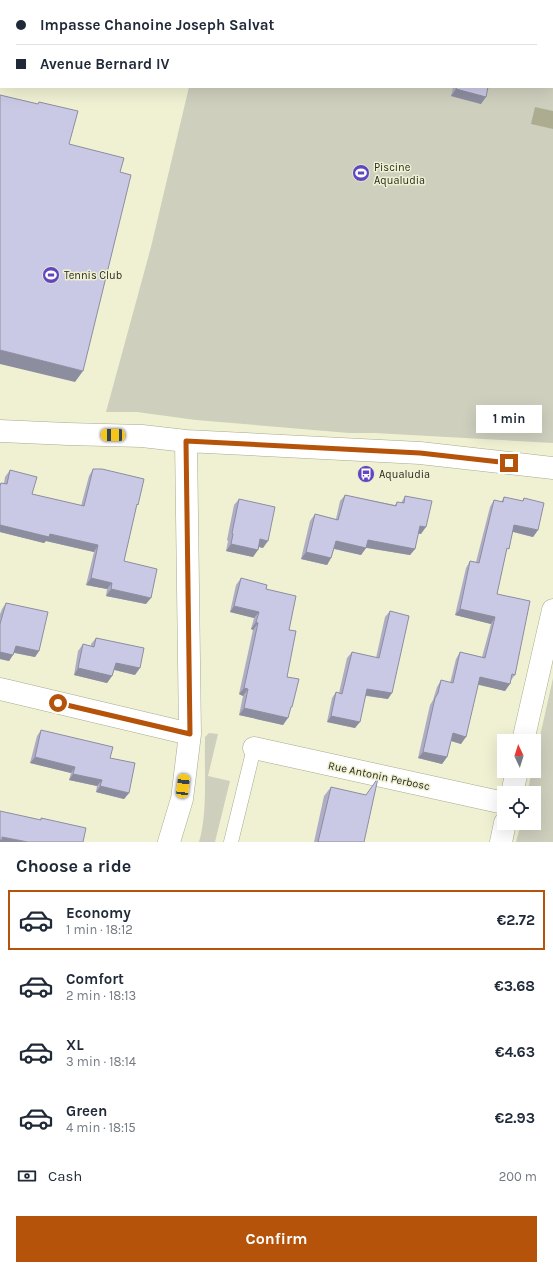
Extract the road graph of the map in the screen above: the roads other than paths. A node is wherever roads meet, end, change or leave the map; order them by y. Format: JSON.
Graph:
{"nodes":[{"id":1,"x":0,"y":431,"type":"edge"},
{"id":2,"x":186,"y":441,"type":"junction"},
{"id":3,"x":553,"y":468,"type":"edge"},
{"id":4,"x":553,"y":610,"type":"edge"},
{"id":5,"x":0,"y":689,"type":"edge"},
{"id":6,"x":190,"y":734,"type":"junction"},
{"id":7,"x":525,"y":734,"type":"edge"},
{"id":8,"x":254,"y":748,"type":"joint"},
{"id":9,"x":497,"y":802,"type":"edge"},
{"id":10,"x":504,"y":830,"type":"edge"},
{"id":11,"x":169,"y":842,"type":"edge"},
{"id":12,"x":230,"y":842,"type":"edge"},
{"id":13,"x":501,"y":842,"type":"edge"}],
"edges":[{"from":1,"to":2,"type":"street"},
{"from":2,"to":3,"type":"street"},
{"from":2,"to":6,"type":"street"},
{"from":4,"to":7,"type":"street"},
{"from":5,"to":6,"type":"street"},
{"from":6,"to":11,"type":"street"},
{"from":8,"to":9,"type":"street","name":"Rue Antonin Perbosc"},
{"from":8,"to":12,"type":"lane"},
{"from":10,"to":13,"type":"street"}]}
